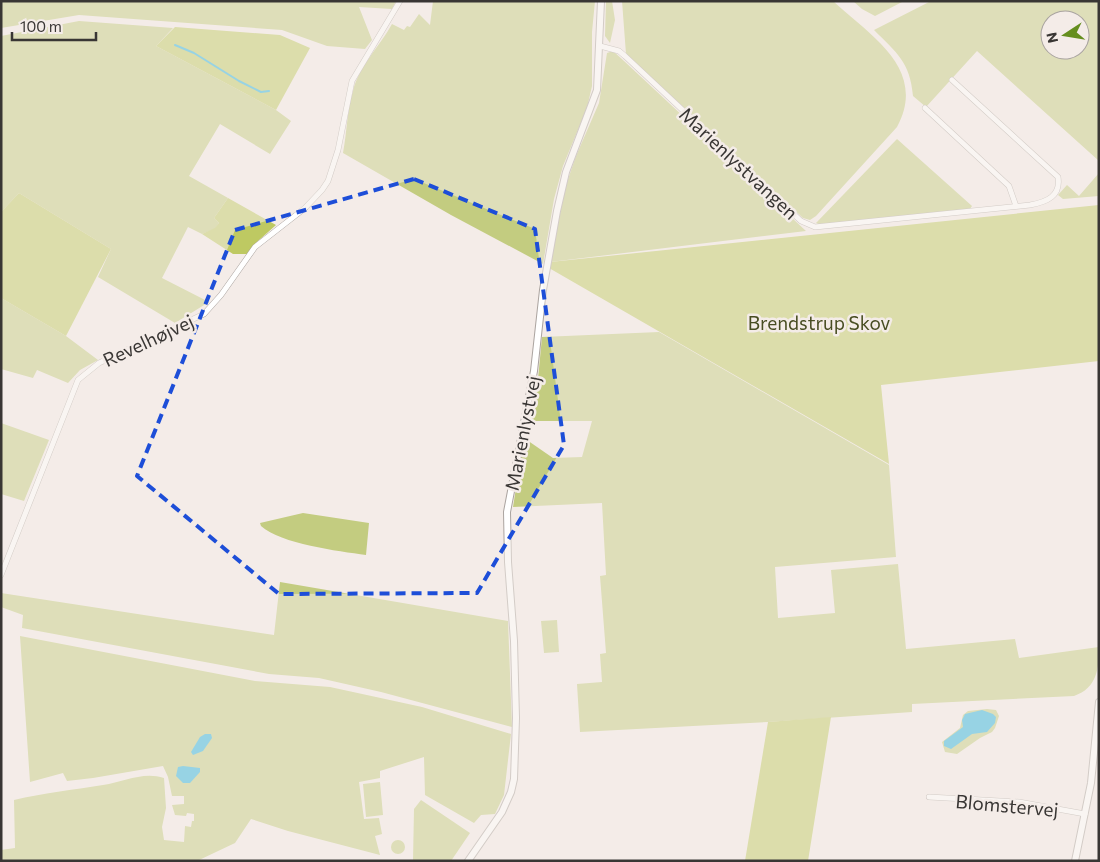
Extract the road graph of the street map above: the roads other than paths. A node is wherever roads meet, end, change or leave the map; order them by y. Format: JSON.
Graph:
{"nodes":[{"id":1,"x":400,"y":1,"type":"edge"},
{"id":2,"x":601,"y":1,"type":"edge"},
{"id":3,"x":600,"y":46,"type":"junction"},
{"id":4,"x":952,"y":80,"type":"dead end"},
{"id":5,"x":925,"y":108,"type":"dead end"},
{"id":6,"x":1016,"y":206,"type":"junction"},
{"id":7,"x":1,"y":575,"type":"edge"},
{"id":8,"x":1099,"y":702,"type":"edge"},
{"id":9,"x":929,"y":798,"type":"dead end"},
{"id":10,"x":1085,"y":814,"type":"junction"},
{"id":11,"x":468,"y":861,"type":"edge"},
{"id":12,"x":1075,"y":861,"type":"edge"}],
"edges":[{"from":1,"to":7,"type":"street","name":"Revelhøjvej"},
{"from":2,"to":3,"type":"street","name":"Marienlystvej"},
{"from":3,"to":6,"type":"street","name":"Marienlystvangen"},
{"from":3,"to":11,"type":"street","name":"Marienlystvej"},
{"from":4,"to":6,"type":"street","name":"Marienlystvangen"},
{"from":5,"to":6,"type":"street"},
{"from":8,"to":10,"type":"street","name":"Blomstervej"},
{"from":9,"to":10,"type":"street","name":"Blomstervej"},
{"from":10,"to":12,"type":"street","name":"Blomstervej"}]}
